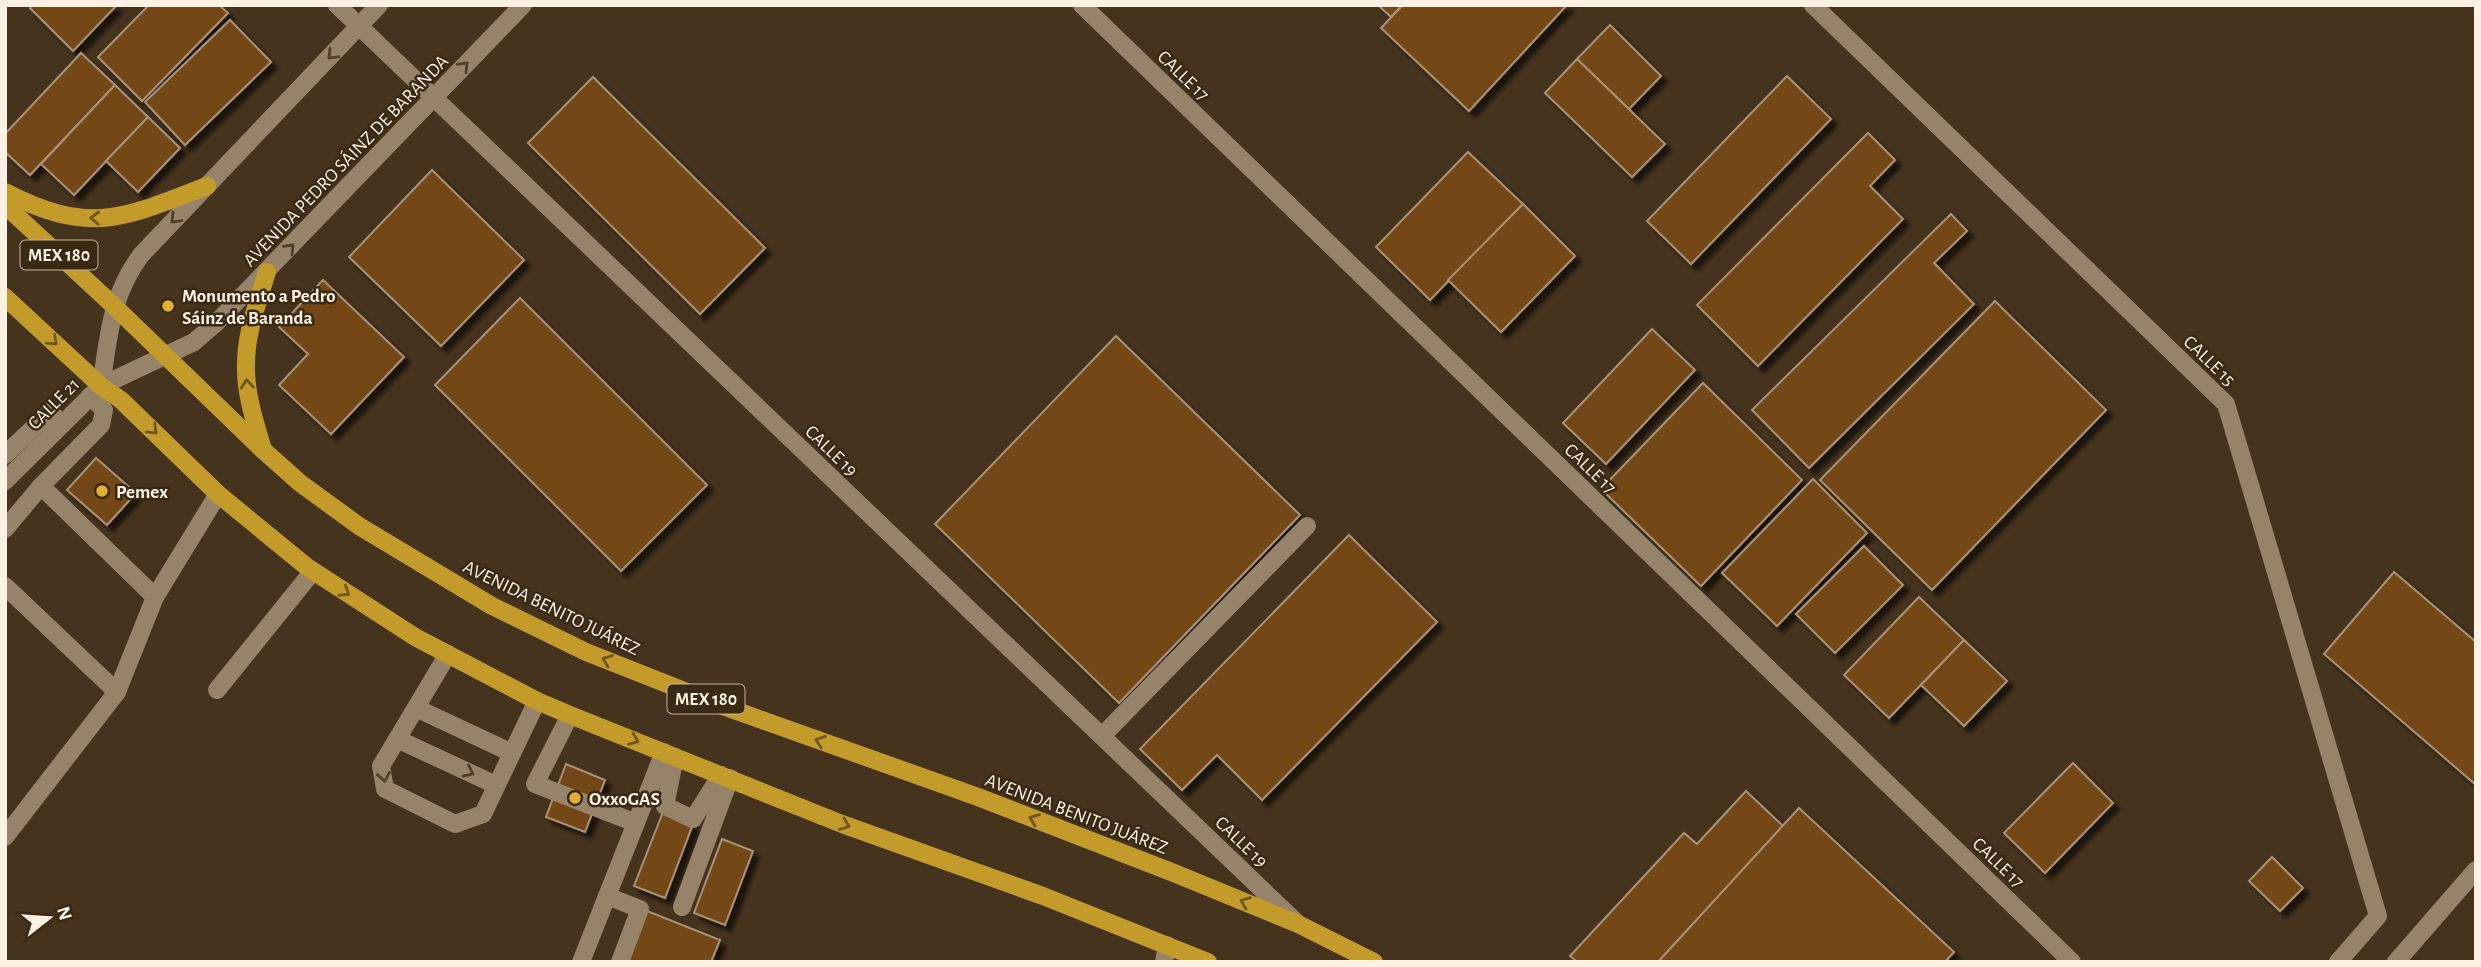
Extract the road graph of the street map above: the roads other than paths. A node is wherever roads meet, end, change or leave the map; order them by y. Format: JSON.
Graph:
{"nodes":[{"id":1,"x":337,"y":5,"type":"edge"},
{"id":2,"x":379,"y":5,"type":"edge"},
{"id":3,"x":523,"y":5,"type":"edge"},
{"id":4,"x":1082,"y":5,"type":"edge"},
{"id":5,"x":1813,"y":5,"type":"edge"},
{"id":6,"x":359,"y":26,"type":"junction"},
{"id":7,"x":433,"y":98,"type":"junction"},
{"id":8,"x":207,"y":186,"type":"junction"},
{"id":9,"x":5,"y":192,"type":"edge"},
{"id":10,"x":5,"y":205,"type":"edge"},
{"id":11,"x":267,"y":272,"type":"junction"},
{"id":12,"x":5,"y":297,"type":"edge"},
{"id":13,"x":114,"y":306,"type":"junction"},
{"id":14,"x":166,"y":356,"type":"junction"},
{"id":15,"x":95,"y":391,"type":"junction"},
{"id":16,"x":62,"y":424,"type":"junction"},
{"id":17,"x":263,"y":450,"type":"junction"},
{"id":18,"x":5,"y":455,"type":"edge"},
{"id":19,"x":5,"y":481,"type":"edge"},
{"id":20,"x":41,"y":486,"type":"junction"},
{"id":21,"x":218,"y":494,"type":"junction"},
{"id":22,"x":1307,"y":526,"type":"dead end"},
{"id":23,"x":5,"y":529,"type":"edge"},
{"id":24,"x":313,"y":572,"type":"junction"},
{"id":25,"x":5,"y":586,"type":"edge"},
{"id":26,"x":155,"y":597,"type":"junction"},
{"id":27,"x":448,"y":654,"type":"junction"},
{"id":28,"x":217,"y":690,"type":"dead end"},
{"id":29,"x":117,"y":692,"type":"junction"},
{"id":30,"x":537,"y":701,"type":"junction"},
{"id":31,"x":416,"y":708,"type":"junction"},
{"id":32,"x":570,"y":715,"type":"junction"},
{"id":33,"x":1102,"y":736,"type":"junction"},
{"id":34,"x":397,"y":739,"type":"junction"},
{"id":35,"x":512,"y":753,"type":"junction"},
{"id":36,"x":670,"y":755,"type":"junction"},
{"id":37,"x":726,"y":777,"type":"junction"},
{"id":38,"x":496,"y":785,"type":"junction"},
{"id":39,"x":636,"y":823,"type":"junction"},
{"id":40,"x":5,"y":837,"type":"edge"},
{"id":41,"x":2476,"y":870,"type":"edge"},
{"id":42,"x":607,"y":896,"type":"junction"},
{"id":43,"x":682,"y":907,"type":"dead end"},
{"id":44,"x":1298,"y":924,"type":"junction"},
{"id":45,"x":1165,"y":953,"type":"edge"},
{"id":46,"x":2347,"y":958,"type":"edge"},
{"id":47,"x":581,"y":962,"type":"edge"},
{"id":48,"x":620,"y":962,"type":"edge"},
{"id":49,"x":1208,"y":962,"type":"edge"},
{"id":50,"x":1374,"y":962,"type":"edge"},
{"id":51,"x":2072,"y":962,"type":"edge"},
{"id":52,"x":2396,"y":962,"type":"edge"}],
"edges":[{"from":1,"to":6,"type":"street","name":"CALLE 19"},
{"from":2,"to":6,"type":"street"},
{"from":7,"to":3,"type":"street","name":"AVENIDA PEDRO SÁINZ DE BARANDA","one_way":true},
{"from":4,"to":51,"type":"street","name":"CALLE 17"},
{"from":5,"to":46,"type":"street","name":"CALLE 15"},
{"from":6,"to":7,"type":"street","name":"CALLE 19"},
{"from":6,"to":8,"type":"street","one_way":true},
{"from":11,"to":7,"type":"street","name":"AVENIDA PEDRO SÁINZ DE BARANDA","one_way":true},
{"from":7,"to":33,"type":"street","name":"CALLE 19"},
{"from":8,"to":9,"type":"main road","one_way":true},
{"from":8,"to":13,"type":"street","one_way":true},
{"from":10,"to":13,"type":"main road","name":"AVENIDA BENITO JUÁREZ","number":"MEX 180"},
{"from":11,"to":14,"type":"street","name":"AVENIDA PEDRO SÁINZ DE BARANDA"},
{"from":17,"to":11,"type":"main road","one_way":true},
{"from":12,"to":15,"type":"main road","one_way":true},
{"from":13,"to":14,"type":"main road","name":"AVENIDA BENITO JUÁREZ","number":"MEX 180"},
{"from":13,"to":15,"type":"street"},
{"from":14,"to":15,"type":"street","name":"AVENIDA PEDRO SÁINZ DE BARANDA"},
{"from":14,"to":17,"type":"main road","name":"AVENIDA BENITO JUÁREZ","number":"MEX 180"},
{"from":15,"to":16,"type":"street","name":"CALLE 21"},
{"from":15,"to":20,"type":"street"},
{"from":15,"to":21,"type":"main road","one_way":true},
{"from":16,"to":18,"type":"street"},
{"from":16,"to":19,"type":"street","name":"CALLE 21"},
{"from":44,"to":17,"type":"main road","name":"AVENIDA BENITO JUÁREZ","number":"MEX 180","one_way":true},
{"from":20,"to":23,"type":"street"},
{"from":20,"to":26,"type":"street"},
{"from":21,"to":24,"type":"main road"},
{"from":21,"to":26,"type":"street"},
{"from":22,"to":33,"type":"street"},
{"from":24,"to":27,"type":"main road","one_way":true},
{"from":24,"to":28,"type":"street"},
{"from":25,"to":29,"type":"street"},
{"from":26,"to":29,"type":"street"},
{"from":27,"to":30,"type":"main road"},
{"from":27,"to":31,"type":"street"},
{"from":29,"to":40,"type":"street"},
{"from":30,"to":32,"type":"main road"},
{"from":30,"to":35,"type":"street"},
{"from":31,"to":34,"type":"street"},
{"from":31,"to":35,"type":"street"},
{"from":32,"to":36,"type":"main road","one_way":true},
{"from":32,"to":39,"type":"street"},
{"from":33,"to":44,"type":"street","name":"CALLE 19"},
{"from":34,"to":38,"type":"street","one_way":true},
{"from":34,"to":38,"type":"street","one_way":true},
{"from":35,"to":38,"type":"street"},
{"from":36,"to":37,"type":"main road"},
{"from":36,"to":37,"type":"street"},
{"from":36,"to":39,"type":"street"},
{"from":37,"to":43,"type":"street"},
{"from":37,"to":45,"type":"main road","one_way":true},
{"from":39,"to":42,"type":"street"},
{"from":41,"to":52,"type":"street"},
{"from":42,"to":47,"type":"street"},
{"from":42,"to":48,"type":"street"},
{"from":44,"to":50,"type":"main road","name":"AVENIDA BENITO JUÁREZ","number":"MEX 180"},
{"from":45,"to":49,"type":"main road"}]}
